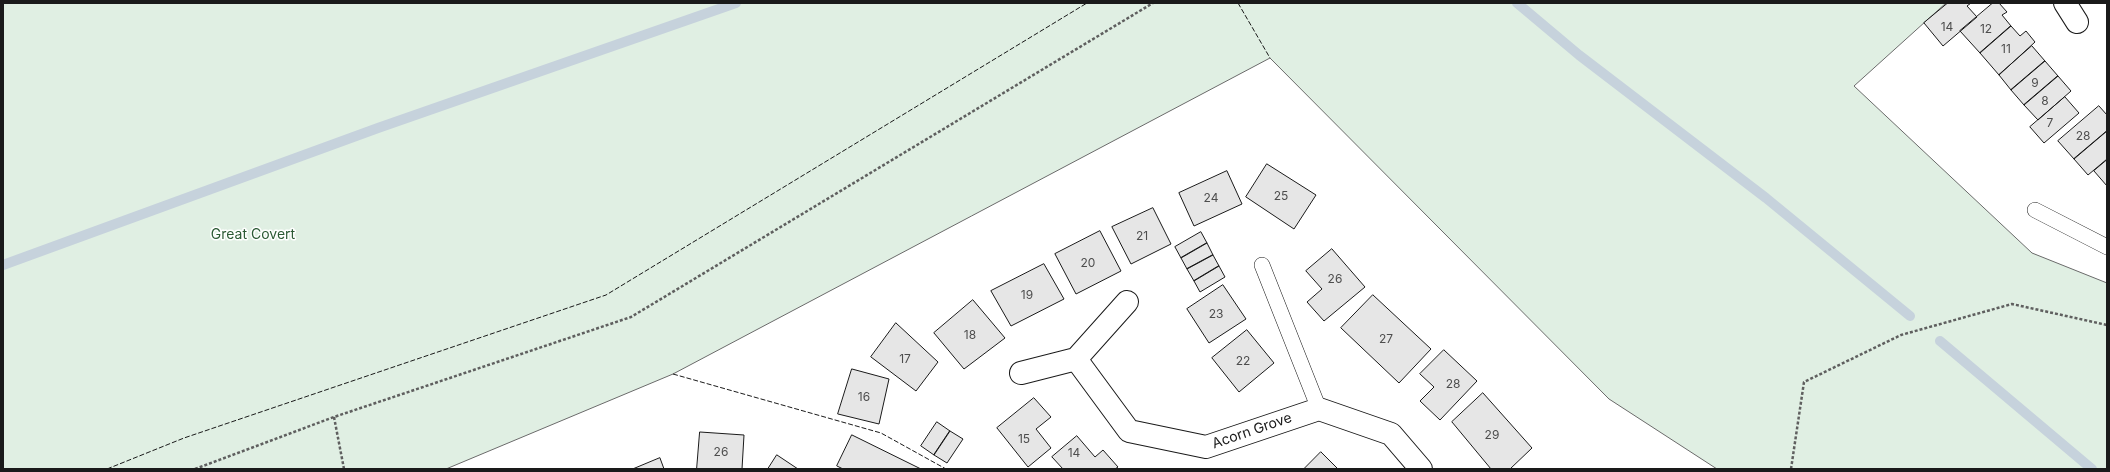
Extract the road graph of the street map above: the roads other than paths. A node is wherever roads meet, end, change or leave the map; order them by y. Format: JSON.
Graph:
{"nodes":[{"id":1,"x":2065,"y":3,"type":"edge"},
{"id":2,"x":2077,"y":22,"type":"dead end"},
{"id":3,"x":2035,"y":210,"type":"dead end"},
{"id":4,"x":2107,"y":246,"type":"edge"},
{"id":5,"x":1262,"y":265,"type":"dead end"},
{"id":6,"x":1127,"y":302,"type":"dead end"},
{"id":7,"x":1076,"y":359,"type":"junction"},
{"id":8,"x":1021,"y":373,"type":"dead end"},
{"id":9,"x":1319,"y":409,"type":"junction"},
{"id":10,"x":1421,"y":469,"type":"edge"}],
"edges":[{"from":1,"to":2,"type":"street"},
{"from":3,"to":4,"type":"lane"},
{"from":5,"to":9,"type":"lane"},
{"from":6,"to":7,"type":"street"},
{"from":7,"to":8,"type":"street"},
{"from":7,"to":9,"type":"street","name":"Acorn Grove"},
{"from":9,"to":10,"type":"street"}]}
